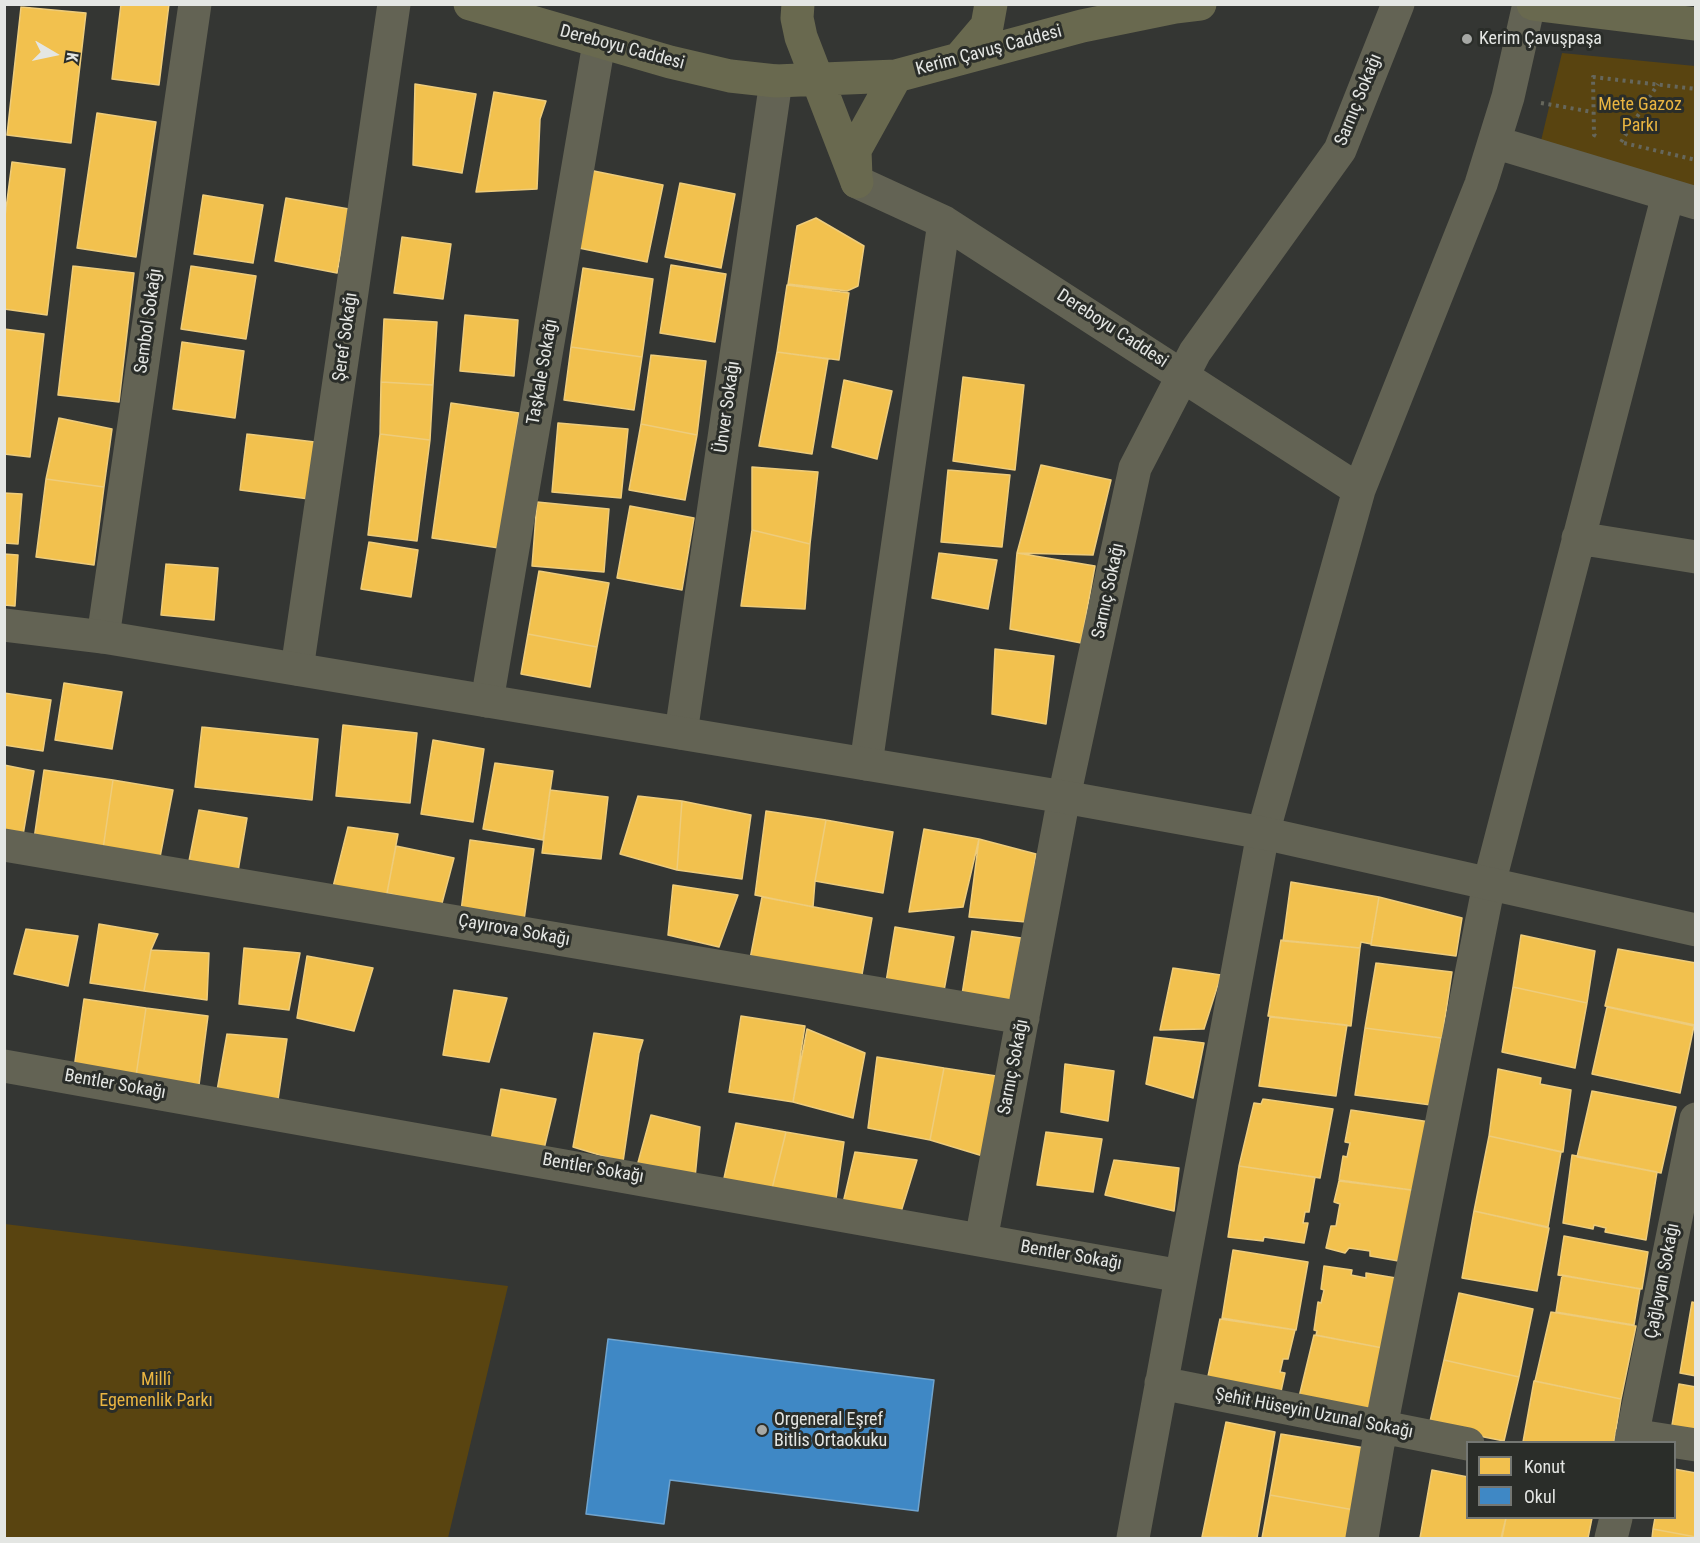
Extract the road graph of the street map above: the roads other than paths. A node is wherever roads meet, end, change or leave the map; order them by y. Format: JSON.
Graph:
{"nodes":[{"id":1,"x":195,"y":4,"type":"edge"},
{"id":2,"x":394,"y":4,"type":"edge"},
{"id":3,"x":470,"y":4,"type":"edge"},
{"id":4,"x":798,"y":4,"type":"edge"},
{"id":5,"x":991,"y":4,"type":"edge"},
{"id":6,"x":1200,"y":4,"type":"edge"},
{"id":7,"x":1398,"y":4,"type":"edge"},
{"id":8,"x":1531,"y":4,"type":"edge"},
{"id":9,"x":1695,"y":24,"type":"edge"},
{"id":10,"x":599,"y":43,"type":"junction"},
{"id":11,"x":959,"y":59,"type":"junction"},
{"id":12,"x":896,"y":76,"type":"junction"},
{"id":13,"x":817,"y":79,"type":"junction"},
{"id":14,"x":776,"y":81,"type":"junction"},
{"id":15,"x":1494,"y":142,"type":"junction"},
{"id":16,"x":857,"y":182,"type":"junction"},
{"id":17,"x":1682,"y":199,"type":"edge"},
{"id":18,"x":944,"y":222,"type":"junction"},
{"id":19,"x":1183,"y":375,"type":"junction"},
{"id":20,"x":1359,"y":490,"type":"junction"},
{"id":21,"x":1578,"y":538,"type":"junction"},
{"id":22,"x":1695,"y":557,"type":"edge"},
{"id":23,"x":4,"y":625,"type":"edge"},
{"id":24,"x":103,"y":637,"type":"junction"},
{"id":25,"x":297,"y":669,"type":"junction"},
{"id":26,"x":487,"y":701,"type":"junction"},
{"id":27,"x":681,"y":733,"type":"junction"},
{"id":28,"x":866,"y":764,"type":"junction"},
{"id":29,"x":1064,"y":797,"type":"junction"},
{"id":30,"x":1263,"y":833,"type":"junction"},
{"id":31,"x":4,"y":845,"type":"edge"},
{"id":32,"x":1490,"y":884,"type":"junction"},
{"id":33,"x":1695,"y":930,"type":"edge"},
{"id":34,"x":1023,"y":1018,"type":"junction"},
{"id":35,"x":4,"y":1066,"type":"edge"},
{"id":36,"x":1695,"y":1119,"type":"edge"},
{"id":37,"x":981,"y":1240,"type":"junction"},
{"id":38,"x":1181,"y":1276,"type":"junction"},
{"id":39,"x":1161,"y":1383,"type":"junction"},
{"id":40,"x":1381,"y":1427,"type":"junction"},
{"id":41,"x":1632,"y":1439,"type":"edge"},
{"id":42,"x":1653,"y":1441,"type":"edge"},
{"id":43,"x":1676,"y":1443,"type":"edge"},
{"id":44,"x":1466,"y":1444,"type":"edge"},
{"id":45,"x":1695,"y":1445,"type":"edge"},
{"id":46,"x":1616,"y":1519,"type":"edge"},
{"id":47,"x":1133,"y":1539,"type":"edge"},
{"id":48,"x":1362,"y":1539,"type":"edge"},
{"id":49,"x":1611,"y":1539,"type":"edge"}],
"edges":[{"from":1,"to":24,"type":"street","name":"Sembol Sokağı"},
{"from":2,"to":25,"type":"street","name":"Şeref Sokağı"},
{"from":3,"to":10,"type":"main road","name":"Dereboyu Caddesi"},
{"from":4,"to":13,"type":"main road"},
{"from":5,"to":11,"type":"main road"},
{"from":6,"to":11,"type":"main road","name":"Kerim Çavuş Caddesi"},
{"from":7,"to":19,"type":"street","name":"Sarnıç Sokağı"},
{"from":8,"to":9,"type":"main road"},
{"from":8,"to":15,"type":"street"},
{"from":10,"to":14,"type":"main road","name":"Dereboyu Caddesi"},
{"from":10,"to":26,"type":"street","name":"Taşkale Sokağı"},
{"from":11,"to":12,"type":"main road","name":"Kerim Çavuş Caddesi"},
{"from":12,"to":13,"type":"main road","name":"Kerim Çavuş Caddesi"},
{"from":12,"to":16,"type":"main road"},
{"from":13,"to":14,"type":"main road","name":"Kerim Çavuş Caddesi"},
{"from":13,"to":16,"type":"main road"},
{"from":14,"to":27,"type":"street","name":"Ünver Sokağı"},
{"from":15,"to":17,"type":"street"},
{"from":15,"to":20,"type":"street"},
{"from":16,"to":18,"type":"street","name":"Dereboyu Caddesi"},
{"from":17,"to":21,"type":"street"},
{"from":18,"to":19,"type":"street","name":"Dereboyu Caddesi"},
{"from":18,"to":28,"type":"street"},
{"from":19,"to":20,"type":"street","name":"Dereboyu Caddesi"},
{"from":19,"to":29,"type":"street","name":"Sarnıç Sokağı"},
{"from":20,"to":30,"type":"street"},
{"from":21,"to":22,"type":"street"},
{"from":21,"to":32,"type":"street"},
{"from":23,"to":24,"type":"street"},
{"from":24,"to":25,"type":"street"},
{"from":25,"to":26,"type":"street"},
{"from":26,"to":27,"type":"street"},
{"from":27,"to":28,"type":"street"},
{"from":28,"to":29,"type":"street"},
{"from":29,"to":30,"type":"street"},
{"from":29,"to":34,"type":"street","name":"Sarnıç Sokağı"},
{"from":30,"to":32,"type":"street"},
{"from":30,"to":38,"type":"street"},
{"from":31,"to":34,"type":"street","name":"Çayırova Sokağı"},
{"from":32,"to":33,"type":"street"},
{"from":32,"to":40,"type":"street"},
{"from":34,"to":37,"type":"street","name":"Sarnıç Sokağı"},
{"from":35,"to":37,"type":"street","name":"Bentler Sokağı"},
{"from":36,"to":41,"type":"street","name":"Çağlayan Sokağı"},
{"from":37,"to":38,"type":"street","name":"Bentler Sokağı"},
{"from":38,"to":39,"type":"street"},
{"from":39,"to":40,"type":"street","name":"Şehit Hüseyin Uzunal Sokağı"},
{"from":39,"to":47,"type":"street"},
{"from":40,"to":44,"type":"street","name":"Şehit Hüseyin Uzunal Sokağı"},
{"from":40,"to":48,"type":"street"},
{"from":41,"to":42,"type":"street"},
{"from":43,"to":45,"type":"street"},
{"from":46,"to":49,"type":"street"}]}
